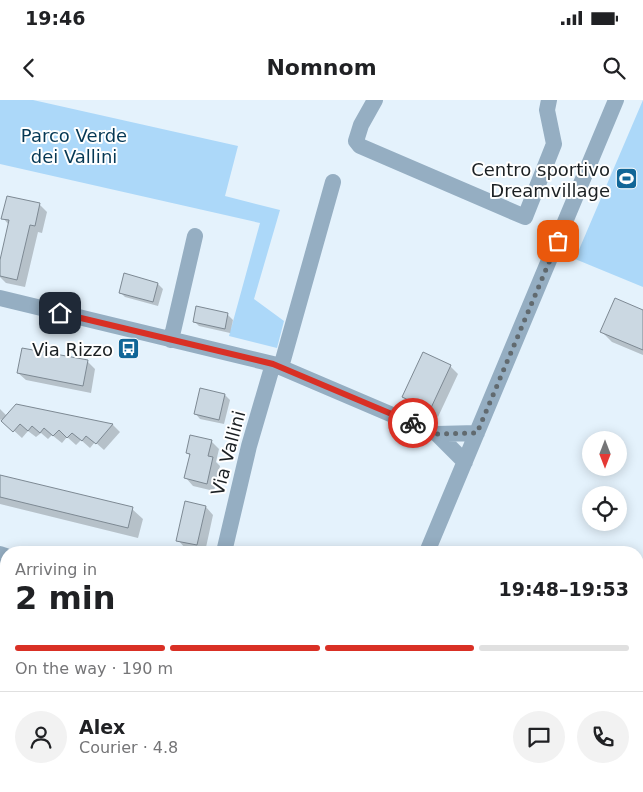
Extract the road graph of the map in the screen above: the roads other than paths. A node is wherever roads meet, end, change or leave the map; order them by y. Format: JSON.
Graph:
{"nodes":[{"id":1,"x":375,"y":100,"type":"edge"},
{"id":2,"x":549,"y":100,"type":"edge"},
{"id":3,"x":616,"y":100,"type":"edge"},
{"id":4,"x":333,"y":182,"type":"dead end"},
{"id":5,"x":195,"y":236,"type":"dead end"},
{"id":6,"x":0,"y":298,"type":"edge"},
{"id":7,"x":172,"y":340,"type":"junction"},
{"id":8,"x":277,"y":366,"type":"junction"},
{"id":9,"x":477,"y":433,"type":"junction"},
{"id":10,"x":437,"y":434,"type":"junction"},
{"id":11,"x":465,"y":462,"type":"junction"},
{"id":12,"x":225,"y":546,"type":"edge"},
{"id":13,"x":430,"y":546,"type":"edge"}],
"edges":[{"from":1,"to":2,"type":"street"},
{"from":3,"to":9,"type":"street"},
{"from":4,"to":8,"type":"street"},
{"from":5,"to":7,"type":"street"},
{"from":6,"to":7,"type":"street"},
{"from":7,"to":8,"type":"street"},
{"from":8,"to":10,"type":"street"},
{"from":8,"to":12,"type":"street","name":"Via Vallini"},
{"from":9,"to":10,"type":"street"},
{"from":9,"to":11,"type":"street"},
{"from":10,"to":11,"type":"street"},
{"from":11,"to":13,"type":"street"}]}
